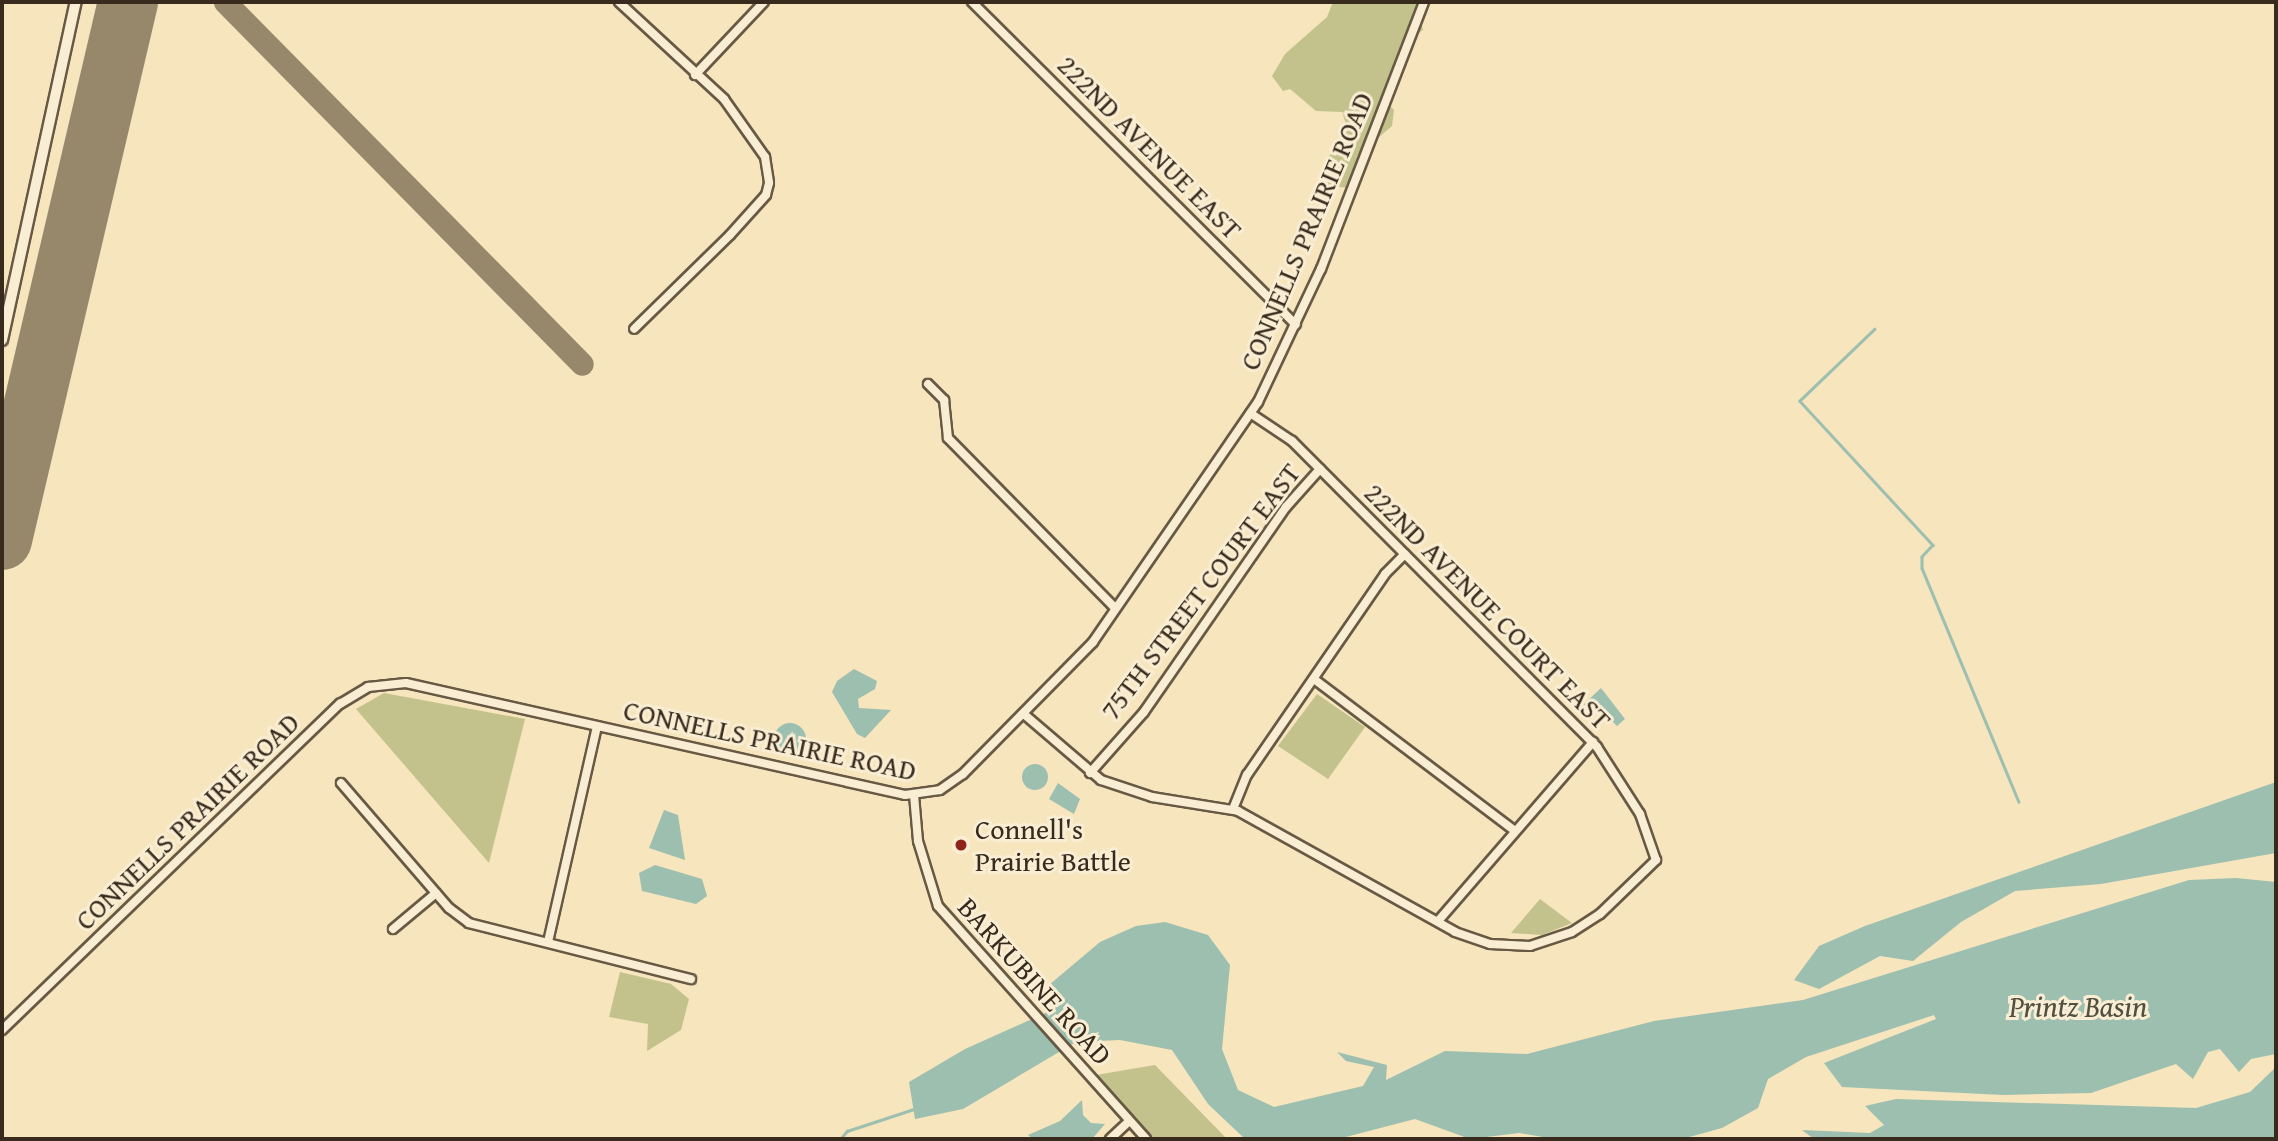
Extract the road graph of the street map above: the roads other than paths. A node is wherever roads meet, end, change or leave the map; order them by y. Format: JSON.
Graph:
{"nodes":[{"id":1,"x":76,"y":2,"type":"edge"},
{"id":2,"x":619,"y":2,"type":"edge"},
{"id":3,"x":764,"y":2,"type":"edge"},
{"id":4,"x":972,"y":2,"type":"edge"},
{"id":5,"x":1424,"y":2,"type":"edge"},
{"id":6,"x":695,"y":75,"type":"junction"},
{"id":7,"x":1296,"y":325,"type":"junction"},
{"id":8,"x":635,"y":329,"type":"dead end"},
{"id":9,"x":2,"y":340,"type":"edge"},
{"id":10,"x":928,"y":384,"type":"dead end"},
{"id":11,"x":1250,"y":413,"type":"junction"},
{"id":12,"x":1320,"y":469,"type":"junction"},
{"id":13,"x":1405,"y":554,"type":"junction"},
{"id":14,"x":1115,"y":608,"type":"junction"},
{"id":15,"x":1314,"y":679,"type":"junction"},
{"id":16,"x":1025,"y":715,"type":"junction"},
{"id":17,"x":597,"y":726,"type":"junction"},
{"id":18,"x":1592,"y":742,"type":"junction"},
{"id":19,"x":1090,"y":773,"type":"junction"},
{"id":20,"x":341,"y":783,"type":"dead end"},
{"id":21,"x":914,"y":795,"type":"junction"},
{"id":22,"x":1233,"y":809,"type":"junction"},
{"id":23,"x":1515,"y":831,"type":"junction"},
{"id":24,"x":436,"y":894,"type":"junction"},
{"id":25,"x":1438,"y":921,"type":"junction"},
{"id":26,"x":393,"y":929,"type":"dead end"},
{"id":27,"x":548,"y":942,"type":"junction"},
{"id":28,"x":691,"y":979,"type":"dead end"},
{"id":29,"x":2,"y":1030,"type":"edge"},
{"id":30,"x":1129,"y":1121,"type":"junction"},
{"id":31,"x":1110,"y":1139,"type":"edge"},
{"id":32,"x":1146,"y":1139,"type":"edge"}],
"edges":[{"from":1,"to":9,"type":"street"},
{"from":2,"to":6,"type":"street"},
{"from":3,"to":6,"type":"street"},
{"from":4,"to":7,"type":"street","name":"222ND AVENUE EAST"},
{"from":5,"to":7,"type":"street","name":"CONNELLS PRAIRIE ROAD"},
{"from":6,"to":8,"type":"street"},
{"from":7,"to":11,"type":"street","name":"CONNELLS PRAIRIE ROAD"},
{"from":10,"to":14,"type":"street"},
{"from":11,"to":12,"type":"street","name":"222ND AVENUE COURT EAST"},
{"from":11,"to":14,"type":"street","name":"CONNELLS PRAIRIE ROAD"},
{"from":12,"to":13,"type":"street","name":"222ND AVENUE COURT EAST"},
{"from":12,"to":19,"type":"street","name":"75TH STREET COURT EAST"},
{"from":13,"to":15,"type":"street"},
{"from":13,"to":18,"type":"street","name":"222ND AVENUE COURT EAST"},
{"from":14,"to":16,"type":"street","name":"CONNELLS PRAIRIE ROAD"},
{"from":15,"to":22,"type":"street"},
{"from":15,"to":23,"type":"street"},
{"from":16,"to":19,"type":"street"},
{"from":16,"to":21,"type":"street","name":"CONNELLS PRAIRIE ROAD"},
{"from":17,"to":21,"type":"street","name":"CONNELLS PRAIRIE ROAD"},
{"from":17,"to":27,"type":"street"},
{"from":17,"to":29,"type":"street","name":"CONNELLS PRAIRIE ROAD"},
{"from":18,"to":23,"type":"street"},
{"from":18,"to":25,"type":"street","name":"222ND AVENUE COURT EAST"},
{"from":19,"to":22,"type":"street"},
{"from":20,"to":24,"type":"street"},
{"from":21,"to":30,"type":"street","name":"BARKUBINE ROAD"},
{"from":22,"to":25,"type":"street"},
{"from":23,"to":25,"type":"street"},
{"from":24,"to":26,"type":"street"},
{"from":24,"to":27,"type":"street"},
{"from":27,"to":28,"type":"street"},
{"from":30,"to":31,"type":"street"},
{"from":30,"to":32,"type":"street","name":"BARKUBINE ROAD"}]}
